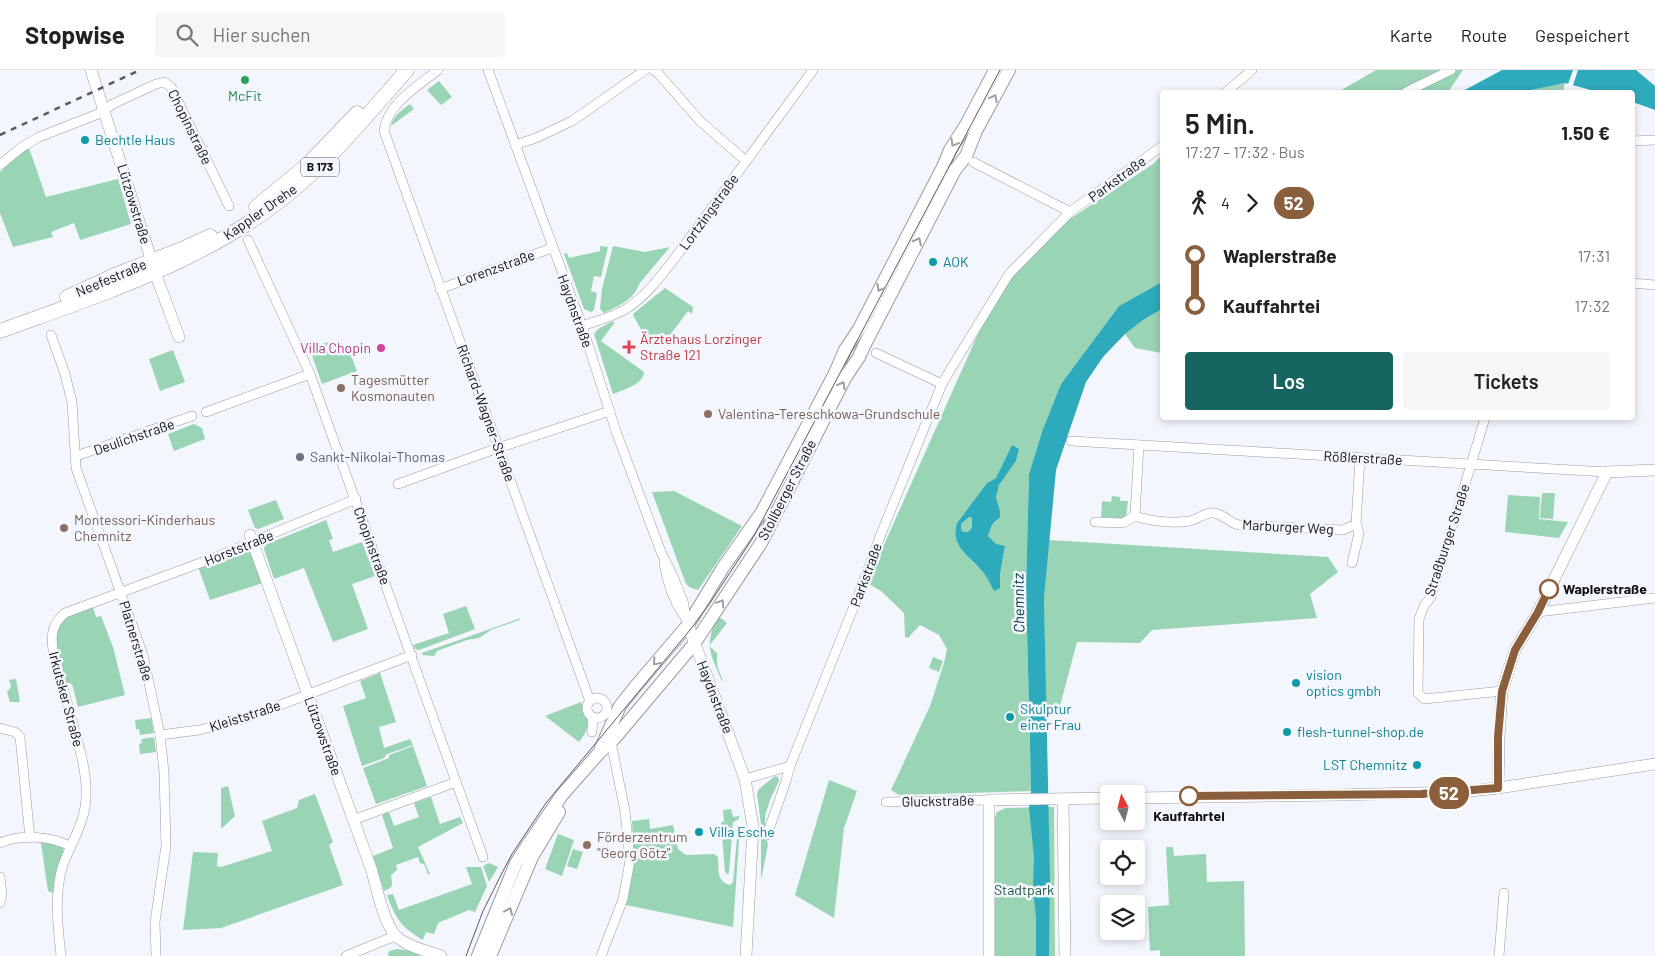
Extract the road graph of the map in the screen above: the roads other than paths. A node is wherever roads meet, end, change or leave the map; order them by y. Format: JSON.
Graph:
{"nodes":[{"id":1,"x":91,"y":70,"type":"edge"},
{"id":2,"x":396,"y":70,"type":"edge"},
{"id":3,"x":407,"y":70,"type":"edge"},
{"id":4,"x":438,"y":70,"type":"edge"},
{"id":5,"x":488,"y":70,"type":"edge"},
{"id":6,"x":646,"y":70,"type":"edge"},
{"id":7,"x":653,"y":70,"type":"edge"},
{"id":8,"x":813,"y":70,"type":"edge"},
{"id":9,"x":995,"y":70,"type":"edge"},
{"id":10,"x":1008,"y":70,"type":"edge"},
{"id":11,"x":1252,"y":70,"type":"edge"},
{"id":12,"x":1451,"y":70,"type":"edge"},
{"id":13,"x":1228,"y":90,"type":"edge"},
{"id":14,"x":1410,"y":90,"type":"edge"},
{"id":15,"x":105,"y":109,"type":"junction"},
{"id":16,"x":1655,"y":140,"type":"edge"},
{"id":17,"x":1635,"y":141,"type":"edge"},
{"id":18,"x":515,"y":145,"type":"junction"},
{"id":19,"x":1160,"y":147,"type":"edge"},
{"id":20,"x":746,"y":161,"type":"junction"},
{"id":21,"x":973,"y":162,"type":"dead end"},
{"id":22,"x":0,"y":165,"type":"edge"},
{"id":23,"x":229,"y":206,"type":"dead end"},
{"id":24,"x":1070,"y":212,"type":"junction"},
{"id":25,"x":218,"y":237,"type":"junction"},
{"id":26,"x":248,"y":240,"type":"dead end"},
{"id":27,"x":552,"y":248,"type":"junction"},
{"id":28,"x":153,"y":267,"type":"junction"},
{"id":29,"x":1635,"y":283,"type":"edge"},
{"id":30,"x":1655,"y":285,"type":"edge"},
{"id":31,"x":440,"y":289,"type":"junction"},
{"id":32,"x":0,"y":322,"type":"edge"},
{"id":33,"x":582,"y":326,"type":"junction"},
{"id":34,"x":0,"y":331,"type":"edge"},
{"id":35,"x":51,"y":335,"type":"dead end"},
{"id":36,"x":179,"y":337,"type":"dead end"},
{"id":37,"x":876,"y":353,"type":"dead end"},
{"id":38,"x":310,"y":374,"type":"junction"},
{"id":39,"x":942,"y":384,"type":"junction"},
{"id":40,"x":206,"y":412,"type":"dead end"},
{"id":41,"x":610,"y":412,"type":"junction"},
{"id":42,"x":192,"y":416,"type":"dead end"},
{"id":43,"x":1484,"y":420,"type":"edge"},
{"id":44,"x":1071,"y":441,"type":"dead end"},
{"id":45,"x":1139,"y":445,"type":"junction"},
{"id":46,"x":498,"y":448,"type":"junction"},
{"id":47,"x":76,"y":456,"type":"junction"},
{"id":48,"x":1360,"y":458,"type":"junction"},
{"id":49,"x":1472,"y":464,"type":"junction"},
{"id":50,"x":1655,"y":470,"type":"edge"},
{"id":51,"x":1607,"y":472,"type":"junction"},
{"id":52,"x":398,"y":484,"type":"dead end"},
{"id":53,"x":356,"y":499,"type":"junction"},
{"id":54,"x":1135,"y":516,"type":"junction"},
{"id":55,"x":1095,"y":522,"type":"dead end"},
{"id":56,"x":1356,"y":524,"type":"junction"},
{"id":57,"x":251,"y":539,"type":"junction"},
{"id":58,"x":1352,"y":563,"type":"dead end"},
{"id":59,"x":121,"y":592,"type":"junction"},
{"id":60,"x":1655,"y":598,"type":"edge"},
{"id":61,"x":1538,"y":612,"type":"junction"},
{"id":62,"x":686,"y":620,"type":"junction"},
{"id":63,"x":694,"y":644,"type":"junction"},
{"id":64,"x":412,"y":655,"type":"junction"},
{"id":65,"x":1502,"y":691,"type":"junction"},
{"id":66,"x":308,"y":695,"type":"junction"},
{"id":67,"x":590,"y":701,"type":"junction"},
{"id":68,"x":593,"y":717,"type":"junction"},
{"id":69,"x":0,"y":728,"type":"edge"},
{"id":70,"x":592,"y":732,"type":"dead end"},
{"id":71,"x":160,"y":735,"type":"junction"},
{"id":72,"x":611,"y":742,"type":"junction"},
{"id":73,"x":599,"y":753,"type":"junction"},
{"id":74,"x":1655,"y":764,"type":"edge"},
{"id":75,"x":790,"y":766,"type":"junction"},
{"id":76,"x":578,"y":778,"type":"junction"},
{"id":77,"x":745,"y":779,"type":"junction"},
{"id":78,"x":456,"y":782,"type":"junction"},
{"id":79,"x":1498,"y":788,"type":"junction"},
{"id":80,"x":1100,"y":798,"type":"edge"},
{"id":81,"x":1145,"y":798,"type":"edge"},
{"id":82,"x":989,"y":800,"type":"junction"},
{"id":83,"x":1063,"y":800,"type":"junction"},
{"id":84,"x":886,"y":802,"type":"dead end"},
{"id":85,"x":353,"y":820,"type":"junction"},
{"id":86,"x":767,"y":835,"type":"dead end"},
{"id":87,"x":30,"y":838,"type":"junction"},
{"id":88,"x":0,"y":843,"type":"edge"},
{"id":89,"x":70,"y":846,"type":"junction"},
{"id":90,"x":483,"y":857,"type":"dead end"},
{"id":91,"x":0,"y":877,"type":"edge"},
{"id":92,"x":1504,"y":893,"type":"dead end"},
{"id":93,"x":0,"y":903,"type":"edge"},
{"id":94,"x":395,"y":936,"type":"junction"},
{"id":95,"x":61,"y":956,"type":"edge"},
{"id":96,"x":156,"y":956,"type":"edge"},
{"id":97,"x":346,"y":956,"type":"edge"},
{"id":98,"x":441,"y":956,"type":"edge"},
{"id":99,"x":478,"y":956,"type":"edge"},
{"id":100,"x":490,"y":956,"type":"edge"},
{"id":101,"x":601,"y":956,"type":"edge"},
{"id":102,"x":746,"y":956,"type":"edge"},
{"id":103,"x":989,"y":956,"type":"edge"},
{"id":104,"x":1065,"y":956,"type":"edge"},
{"id":105,"x":1499,"y":956,"type":"edge"}],
"edges":[{"from":1,"to":15,"type":"street","name":"Lützowstraße"},
{"from":2,"to":25,"type":"main road","name":"Kappler Drehe","number":"B 173"},
{"from":3,"to":25,"type":"main road","name":"Kappler Drehe","number":"B 173"},
{"from":4,"to":31,"type":"street","name":"Richard-Wagner-Straße"},
{"from":5,"to":18,"type":"street","name":"Haydnstraße"},
{"from":6,"to":18,"type":"street"},
{"from":7,"to":20,"type":"street"},
{"from":8,"to":20,"type":"street","name":"Lortzingstraße"},
{"from":9,"to":62,"type":"main road","name":"Stollberger Straße","one_way":true},
{"from":63,"to":10,"type":"main road","name":"Stollberger Straße","one_way":true},
{"from":11,"to":13,"type":"street"},
{"from":12,"to":14,"type":"street"},
{"from":15,"to":22,"type":"street"},
{"from":15,"to":23,"type":"street","name":"Chopinstraße"},
{"from":15,"to":28,"type":"street","name":"Lützowstraße"},
{"from":16,"to":17,"type":"street"},
{"from":18,"to":27,"type":"street","name":"Haydnstraße"},
{"from":19,"to":24,"type":"street","name":"Parkstraße"},
{"from":20,"to":33,"type":"street","name":"Lortzingstraße"},
{"from":21,"to":24,"type":"street"},
{"from":24,"to":39,"type":"street","name":"Parkstraße"},
{"from":25,"to":28,"type":"main road","name":"Neefestraße","number":"B 173"},
{"from":26,"to":38,"type":"street","name":"Chopinstraße"},
{"from":27,"to":31,"type":"street","name":"Lorenzstraße"},
{"from":27,"to":33,"type":"street","name":"Haydnstraße"},
{"from":28,"to":32,"type":"main road","name":"Neefestraße","number":"B 173"},
{"from":28,"to":34,"type":"main road","name":"Neefestraße","number":"B 173"},
{"from":28,"to":36,"type":"street","name":"Lützowstraße"},
{"from":29,"to":30,"type":"street"},
{"from":31,"to":46,"type":"street","name":"Richard-Wagner-Straße"},
{"from":33,"to":41,"type":"street","name":"Haydnstraße"},
{"from":35,"to":47,"type":"street","name":"Platnerstraße"},
{"from":37,"to":39,"type":"street"},
{"from":38,"to":40,"type":"street"},
{"from":38,"to":53,"type":"street","name":"Chopinstraße"},
{"from":39,"to":75,"type":"street","name":"Parkstraße"},
{"from":41,"to":46,"type":"street"},
{"from":41,"to":62,"type":"street","name":"Haydnstraße"},
{"from":42,"to":47,"type":"street","name":"Deulichstraße"},
{"from":43,"to":49,"type":"street","name":"Straßburger Straße"},
{"from":44,"to":45,"type":"street","name":"Rößlerstraße"},
{"from":45,"to":48,"type":"street","name":"Rößlerstraße"},
{"from":45,"to":54,"type":"street"},
{"from":46,"to":52,"type":"street"},
{"from":46,"to":67,"type":"street","name":"Richard-Wagner-Straße"},
{"from":47,"to":59,"type":"street","name":"Platnerstraße"},
{"from":48,"to":49,"type":"street","name":"Rößlerstraße"},
{"from":48,"to":56,"type":"street"},
{"from":49,"to":51,"type":"street","name":"Rößlerstraße"},
{"from":49,"to":65,"type":"street","name":"Straßburger Straße"},
{"from":50,"to":51,"type":"street","name":"Rößlerstraße"},
{"from":51,"to":61,"type":"street"},
{"from":53,"to":57,"type":"street","name":"Horststraße"},
{"from":53,"to":64,"type":"street","name":"Chopinstraße"},
{"from":54,"to":55,"type":"street","name":"Marburger Weg"},
{"from":54,"to":56,"type":"street","name":"Marburger Weg"},
{"from":56,"to":58,"type":"street"},
{"from":57,"to":59,"type":"street","name":"Horststraße"},
{"from":57,"to":66,"type":"street","name":"Lützowstraße"},
{"from":59,"to":71,"type":"street","name":"Platnerstraße"},
{"from":59,"to":89,"type":"street","name":"Irkutsker Straße"},
{"from":60,"to":61,"type":"street"},
{"from":61,"to":65,"type":"street"},
{"from":62,"to":63,"type":"street","name":"Haydnstraße"},
{"from":62,"to":73,"type":"main road","name":"Stollberger Straße","one_way":true},
{"from":63,"to":72,"type":"main road","name":"Stollberger Straße"},
{"from":63,"to":77,"type":"street","name":"Haydnstraße"},
{"from":64,"to":66,"type":"street","name":"Kleiststraße"},
{"from":64,"to":78,"type":"street","name":"Chopinstraße"},
{"from":65,"to":79,"type":"street"},
{"from":66,"to":71,"type":"street","name":"Kleiststraße"},
{"from":66,"to":85,"type":"street","name":"Lützowstraße"},
{"from":67,"to":68,"type":"street","name":"Richard-Wagner-Straße"},
{"from":67,"to":68,"type":"street"},
{"from":68,"to":70,"type":"street","name":"Richard-Wagner-Straße"},
{"from":69,"to":87,"type":"street"},
{"from":71,"to":96,"type":"street","name":"Platnerstraße"},
{"from":72,"to":73,"type":"main road","name":"Stollberger Straße"},
{"from":72,"to":101,"type":"street"},
{"from":73,"to":76,"type":"main road","name":"Stollberger Straße"},
{"from":74,"to":79,"type":"street"},
{"from":75,"to":77,"type":"street"},
{"from":75,"to":86,"type":"street","name":"Parkstraße"},
{"from":76,"to":99,"type":"main road","name":"Stollberger Straße"},
{"from":100,"to":76,"type":"main road","name":"Stollberger Straße","one_way":true},
{"from":77,"to":102,"type":"street"},
{"from":78,"to":85,"type":"street"},
{"from":78,"to":90,"type":"street","name":"Chopinstraße"},
{"from":79,"to":81,"type":"street"},
{"from":80,"to":83,"type":"street"},
{"from":82,"to":83,"type":"street"},
{"from":82,"to":84,"type":"street","name":"Gluckstraße"},
{"from":82,"to":103,"type":"street"},
{"from":83,"to":104,"type":"street"},
{"from":85,"to":94,"type":"street","name":"Lützowstraße"},
{"from":87,"to":88,"type":"street"},
{"from":87,"to":89,"type":"street"},
{"from":89,"to":95,"type":"street","name":"Irkutsker Straße"},
{"from":91,"to":93,"type":"street"},
{"from":92,"to":105,"type":"street"},
{"from":94,"to":97,"type":"street"},
{"from":94,"to":98,"type":"street"}]}
